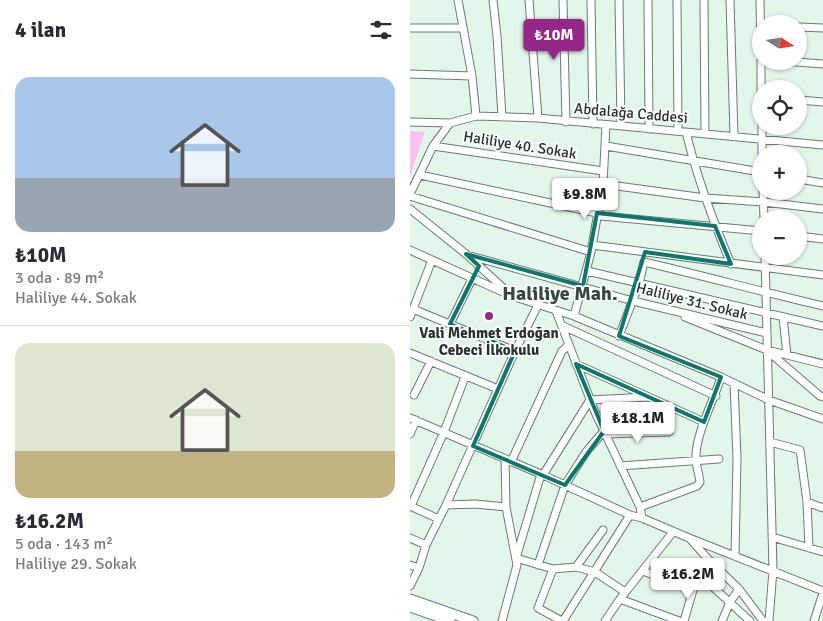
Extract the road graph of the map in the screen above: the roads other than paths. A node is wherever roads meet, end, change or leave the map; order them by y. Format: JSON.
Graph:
{"nodes":[{"id":1,"x":458,"y":0,"type":"edge"},
{"id":2,"x":493,"y":0,"type":"edge"},
{"id":3,"x":529,"y":0,"type":"edge"},
{"id":4,"x":563,"y":0,"type":"edge"},
{"id":5,"x":591,"y":0,"type":"edge"},
{"id":6,"x":619,"y":0,"type":"edge"},
{"id":7,"x":648,"y":0,"type":"edge"},
{"id":8,"x":677,"y":0,"type":"edge"},
{"id":9,"x":704,"y":0,"type":"edge"},
{"id":10,"x":730,"y":0,"type":"edge"},
{"id":11,"x":760,"y":0,"type":"edge"},
{"id":12,"x":762,"y":15,"type":"edge"},
{"id":13,"x":808,"y":27,"type":"edge"},
{"id":14,"x":410,"y":28,"type":"edge"},
{"id":15,"x":463,"y":28,"type":"junction"},
{"id":16,"x":823,"y":28,"type":"edge"},
{"id":17,"x":808,"y":63,"type":"edge"},
{"id":18,"x":823,"y":64,"type":"edge"},
{"id":19,"x":410,"y":74,"type":"edge"},
{"id":20,"x":472,"y":76,"type":"junction"},
{"id":21,"x":807,"y":101,"type":"edge"},
{"id":22,"x":823,"y":102,"type":"edge"},
{"id":23,"x":476,"y":116,"type":"junction"},
{"id":24,"x":502,"y":117,"type":"junction"},
{"id":25,"x":538,"y":118,"type":"junction"},
{"id":26,"x":410,"y":122,"type":"edge"},
{"id":27,"x":566,"y":122,"type":"junction"},
{"id":28,"x":450,"y":123,"type":"junction"},
{"id":29,"x":593,"y":124,"type":"junction"},
{"id":30,"x":606,"y":125,"type":"junction"},
{"id":31,"x":622,"y":126,"type":"junction"},
{"id":32,"x":649,"y":129,"type":"junction"},
{"id":33,"x":678,"y":131,"type":"junction"},
{"id":34,"x":686,"y":132,"type":"junction"},
{"id":35,"x":705,"y":134,"type":"junction"},
{"id":36,"x":734,"y":136,"type":"junction"},
{"id":37,"x":762,"y":138,"type":"junction"},
{"id":38,"x":762,"y":145,"type":"edge"},
{"id":39,"x":823,"y":145,"type":"edge"},
{"id":40,"x":433,"y":146,"type":"junction"},
{"id":41,"x":606,"y":146,"type":"junction"},
{"id":42,"x":692,"y":160,"type":"junction"},
{"id":43,"x":752,"y":170,"type":"edge"},
{"id":44,"x":603,"y":171,"type":"junction"},
{"id":45,"x":420,"y":175,"type":"junction"},
{"id":46,"x":807,"y":180,"type":"edge"},
{"id":47,"x":823,"y":183,"type":"edge"},
{"id":48,"x":603,"y":184,"type":"junction"},
{"id":49,"x":410,"y":195,"type":"edge"},
{"id":50,"x":705,"y":198,"type":"junction"},
{"id":51,"x":764,"y":202,"type":"junction"},
{"id":52,"x":410,"y":208,"type":"edge"},
{"id":53,"x":764,"y":210,"type":"edge"},
{"id":54,"x":823,"y":210,"type":"edge"},
{"id":55,"x":597,"y":213,"type":"junction"},
{"id":56,"x":714,"y":226,"type":"junction"},
{"id":57,"x":752,"y":231,"type":"edge"},
{"id":58,"x":807,"y":237,"type":"edge"},
{"id":59,"x":823,"y":239,"type":"edge"},
{"id":60,"x":592,"y":249,"type":"junction"},
{"id":61,"x":410,"y":250,"type":"edge"},
{"id":62,"x":645,"y":252,"type":"junction"},
{"id":63,"x":466,"y":254,"type":"junction"},
{"id":64,"x":432,"y":260,"type":"junction"},
{"id":65,"x":644,"y":262,"type":"junction"},
{"id":66,"x":731,"y":264,"type":"junction"},
{"id":67,"x":765,"y":265,"type":"edge"},
{"id":68,"x":765,"y":269,"type":"junction"},
{"id":69,"x":586,"y":271,"type":"junction"},
{"id":70,"x":823,"y":275,"type":"edge"},
{"id":71,"x":472,"y":279,"type":"junction"},
{"id":72,"x":638,"y":284,"type":"junction"},
{"id":73,"x":583,"y":286,"type":"junction"},
{"id":74,"x":766,"y":293,"type":"junction"},
{"id":75,"x":512,"y":296,"type":"junction"},
{"id":76,"x":633,"y":301,"type":"junction"},
{"id":77,"x":538,"y":305,"type":"junction"},
{"id":78,"x":823,"y":306,"type":"edge"},
{"id":79,"x":661,"y":308,"type":"junction"},
{"id":80,"x":413,"y":309,"type":"junction"},
{"id":81,"x":556,"y":311,"type":"junction"},
{"id":82,"x":766,"y":313,"type":"junction"},
{"id":83,"x":574,"y":316,"type":"junction"},
{"id":84,"x":410,"y":317,"type":"edge"},
{"id":85,"x":783,"y":317,"type":"junction"},
{"id":86,"x":450,"y":324,"type":"junction"},
{"id":87,"x":563,"y":326,"type":"junction"},
{"id":88,"x":823,"y":326,"type":"edge"},
{"id":89,"x":767,"y":333,"type":"junction"},
{"id":90,"x":619,"y":336,"type":"junction"},
{"id":91,"x":569,"y":345,"type":"junction"},
{"id":92,"x":767,"y":350,"type":"junction"},
{"id":93,"x":515,"y":351,"type":"junction"},
{"id":94,"x":410,"y":353,"type":"edge"},
{"id":95,"x":788,"y":355,"type":"junction"},
{"id":96,"x":431,"y":361,"type":"junction"},
{"id":97,"x":576,"y":364,"type":"junction"},
{"id":98,"x":823,"y":364,"type":"edge"},
{"id":99,"x":465,"y":376,"type":"junction"},
{"id":100,"x":721,"y":376,"type":"junction"},
{"id":101,"x":734,"y":383,"type":"junction"},
{"id":102,"x":498,"y":389,"type":"junction"},
{"id":103,"x":414,"y":395,"type":"dead end"},
{"id":104,"x":716,"y":396,"type":"junction"},
{"id":105,"x":648,"y":397,"type":"junction"},
{"id":106,"x":823,"y":397,"type":"edge"},
{"id":107,"x":590,"y":400,"type":"junction"},
{"id":108,"x":769,"y":400,"type":"junction"},
{"id":109,"x":413,"y":419,"type":"edge"},
{"id":110,"x":823,"y":419,"type":"edge"},
{"id":111,"x":704,"y":422,"type":"junction"},
{"id":112,"x":444,"y":432,"type":"junction"},
{"id":113,"x":669,"y":432,"type":"dead end"},
{"id":114,"x":605,"y":433,"type":"junction"},
{"id":115,"x":410,"y":434,"type":"edge"},
{"id":116,"x":770,"y":442,"type":"junction"},
{"id":117,"x":473,"y":446,"type":"junction"},
{"id":118,"x":696,"y":459,"type":"junction"},
{"id":119,"x":718,"y":459,"type":"dead end"},
{"id":120,"x":508,"y":460,"type":"junction"},
{"id":121,"x":620,"y":466,"type":"junction"},
{"id":122,"x":542,"y":474,"type":"junction"},
{"id":123,"x":565,"y":485,"type":"junction"},
{"id":124,"x":807,"y":502,"type":"junction"},
{"id":125,"x":446,"y":505,"type":"junction"},
{"id":126,"x":410,"y":506,"type":"edge"},
{"id":127,"x":506,"y":507,"type":"junction"},
{"id":128,"x":640,"y":507,"type":"junction"},
{"id":129,"x":823,"y":508,"type":"edge"},
{"id":130,"x":630,"y":514,"type":"junction"},
{"id":131,"x":439,"y":518,"type":"junction"},
{"id":132,"x":642,"y":518,"type":"junction"},
{"id":133,"x":603,"y":530,"type":"dead end"},
{"id":134,"x":673,"y":532,"type":"junction"},
{"id":135,"x":772,"y":537,"type":"junction"},
{"id":136,"x":410,"y":538,"type":"edge"},
{"id":137,"x":689,"y":538,"type":"junction"},
{"id":138,"x":426,"y":545,"type":"junction"},
{"id":139,"x":809,"y":548,"type":"junction"},
{"id":140,"x":823,"y":552,"type":"edge"},
{"id":141,"x":735,"y":555,"type":"junction"},
{"id":142,"x":516,"y":558,"type":"junction"},
{"id":143,"x":708,"y":560,"type":"junction"},
{"id":144,"x":410,"y":565,"type":"edge"},
{"id":145,"x":538,"y":565,"type":"junction"},
{"id":146,"x":419,"y":568,"type":"junction"},
{"id":147,"x":576,"y":568,"type":"junction"},
{"id":148,"x":553,"y":569,"type":"junction"},
{"id":149,"x":773,"y":570,"type":"junction"},
{"id":150,"x":643,"y":571,"type":"junction"},
{"id":151,"x":594,"y":572,"type":"junction"},
{"id":152,"x":701,"y":576,"type":"junction"},
{"id":153,"x":410,"y":586,"type":"edge"},
{"id":154,"x":739,"y":589,"type":"junction"},
{"id":155,"x":693,"y":590,"type":"junction"},
{"id":156,"x":625,"y":592,"type":"junction"},
{"id":157,"x":823,"y":592,"type":"edge"},
{"id":158,"x":410,"y":599,"type":"edge"},
{"id":159,"x":620,"y":599,"type":"junction"},
{"id":160,"x":730,"y":602,"type":"junction"},
{"id":161,"x":410,"y":607,"type":"edge"},
{"id":162,"x":450,"y":621,"type":"edge"},
{"id":163,"x":473,"y":621,"type":"edge"},
{"id":164,"x":502,"y":621,"type":"edge"},
{"id":165,"x":562,"y":621,"type":"edge"},
{"id":166,"x":605,"y":621,"type":"edge"},
{"id":167,"x":679,"y":621,"type":"edge"},
{"id":168,"x":684,"y":621,"type":"edge"},
{"id":169,"x":722,"y":621,"type":"edge"},
{"id":170,"x":750,"y":621,"type":"edge"},
{"id":171,"x":763,"y":621,"type":"edge"},
{"id":172,"x":770,"y":621,"type":"edge"},
{"id":173,"x":814,"y":621,"type":"edge"}],
"edges":[{"from":1,"to":15,"type":"street"},
{"from":2,"to":24,"type":"street"},
{"from":3,"to":25,"type":"street"},
{"from":4,"to":27,"type":"street"},
{"from":5,"to":29,"type":"street"},
{"from":6,"to":31,"type":"street"},
{"from":7,"to":32,"type":"street"},
{"from":8,"to":33,"type":"street"},
{"from":9,"to":35,"type":"street"},
{"from":10,"to":36,"type":"street"},
{"from":11,"to":12,"type":"street"},
{"from":13,"to":16,"type":"street"},
{"from":14,"to":15,"type":"street"},
{"from":15,"to":20,"type":"street"},
{"from":17,"to":18,"type":"street"},
{"from":19,"to":20,"type":"street"},
{"from":20,"to":23,"type":"street"},
{"from":21,"to":22,"type":"street"},
{"from":23,"to":24,"type":"street","name":"Abdalağa Caddesi"},
{"from":23,"to":28,"type":"street","name":"Abdalağa Caddesi"},
{"from":24,"to":25,"type":"street","name":"Abdalağa Caddesi"},
{"from":25,"to":27,"type":"street","name":"Abdalağa Caddesi"},
{"from":26,"to":28,"type":"street","name":"Abdalağa Caddesi"},
{"from":27,"to":29,"type":"street","name":"Abdalağa Caddesi"},
{"from":28,"to":40,"type":"street"},
{"from":29,"to":30,"type":"street","name":"Abdalağa Caddesi"},
{"from":30,"to":31,"type":"street","name":"Abdalağa Caddesi"},
{"from":30,"to":41,"type":"street"},
{"from":31,"to":32,"type":"street","name":"Abdalağa Caddesi"},
{"from":32,"to":33,"type":"street","name":"Abdalağa Caddesi"},
{"from":33,"to":34,"type":"street","name":"Abdalağa Caddesi"},
{"from":34,"to":35,"type":"street","name":"Abdalağa Caddesi"},
{"from":34,"to":42,"type":"street"},
{"from":35,"to":36,"type":"street","name":"Abdalağa Caddesi"},
{"from":36,"to":37,"type":"street","name":"Abdalağa Caddesi"},
{"from":37,"to":38,"type":"street"},
{"from":37,"to":39,"type":"street","name":"Abdalağa Caddesi"},
{"from":40,"to":44,"type":"street","name":"Haliliye 40. Sokak"},
{"from":40,"to":45,"type":"street"},
{"from":41,"to":42,"type":"street"},
{"from":41,"to":44,"type":"street"},
{"from":42,"to":43,"type":"street"},
{"from":42,"to":50,"type":"street"},
{"from":44,"to":48,"type":"street"},
{"from":45,"to":49,"type":"street"},
{"from":45,"to":55,"type":"street"},
{"from":46,"to":47,"type":"street"},
{"from":48,"to":50,"type":"street"},
{"from":48,"to":55,"type":"street"},
{"from":49,"to":60,"type":"street"},
{"from":50,"to":51,"type":"street"},
{"from":50,"to":56,"type":"street"},
{"from":51,"to":53,"type":"street"},
{"from":51,"to":54,"type":"street"},
{"from":52,"to":63,"type":"street"},
{"from":55,"to":56,"type":"street"},
{"from":55,"to":60,"type":"street"},
{"from":56,"to":57,"type":"street"},
{"from":56,"to":66,"type":"street"},
{"from":58,"to":59,"type":"street"},
{"from":60,"to":62,"type":"street"},
{"from":60,"to":69,"type":"street"},
{"from":61,"to":64,"type":"street"},
{"from":62,"to":65,"type":"street"},
{"from":62,"to":66,"type":"street"},
{"from":63,"to":73,"type":"street","name":"Haliliye 31. Sokak"},
{"from":63,"to":75,"type":"street"},
{"from":64,"to":71,"type":"street"},
{"from":64,"to":80,"type":"street"},
{"from":65,"to":72,"type":"street"},
{"from":65,"to":74,"type":"street"},
{"from":66,"to":68,"type":"street"},
{"from":67,"to":68,"type":"street"},
{"from":68,"to":70,"type":"street"},
{"from":68,"to":74,"type":"street"},
{"from":69,"to":72,"type":"street"},
{"from":69,"to":73,"type":"street"},
{"from":71,"to":75,"type":"street"},
{"from":71,"to":86,"type":"street"},
{"from":72,"to":76,"type":"street"},
{"from":72,"to":82,"type":"street"},
{"from":73,"to":76,"type":"street","name":"Haliliye 31. Sokak"},
{"from":73,"to":83,"type":"street"},
{"from":74,"to":78,"type":"street"},
{"from":74,"to":82,"type":"street"},
{"from":75,"to":77,"type":"street"},
{"from":76,"to":79,"type":"street","name":"Haliliye 31. Sokak"},
{"from":76,"to":90,"type":"street"},
{"from":77,"to":81,"type":"street"},
{"from":77,"to":93,"type":"street"},
{"from":79,"to":89,"type":"street","name":"Haliliye 31. Sokak"},
{"from":79,"to":92,"type":"street"},
{"from":80,"to":84,"type":"street"},
{"from":80,"to":86,"type":"street"},
{"from":81,"to":83,"type":"street"},
{"from":81,"to":87,"type":"street"},
{"from":82,"to":85,"type":"street"},
{"from":82,"to":89,"type":"street"},
{"from":83,"to":90,"type":"street"},
{"from":85,"to":88,"type":"street"},
{"from":85,"to":95,"type":"street"},
{"from":86,"to":93,"type":"street"},
{"from":87,"to":91,"type":"street"},
{"from":87,"to":104,"type":"street"},
{"from":89,"to":92,"type":"street"},
{"from":90,"to":100,"type":"street"},
{"from":91,"to":97,"type":"street"},
{"from":91,"to":120,"type":"street"},
{"from":92,"to":95,"type":"street"},
{"from":92,"to":106,"type":"street"},
{"from":92,"to":108,"type":"street"},
{"from":93,"to":102,"type":"street"},
{"from":94,"to":96,"type":"street"},
{"from":95,"to":98,"type":"street"},
{"from":96,"to":99,"type":"street"},
{"from":96,"to":103,"type":"street"},
{"from":97,"to":105,"type":"street"},
{"from":97,"to":107,"type":"street"},
{"from":99,"to":102,"type":"street"},
{"from":99,"to":112,"type":"street"},
{"from":100,"to":101,"type":"street"},
{"from":100,"to":104,"type":"street"},
{"from":101,"to":108,"type":"street"},
{"from":101,"to":141,"type":"street"},
{"from":102,"to":117,"type":"street"},
{"from":104,"to":111,"type":"street"},
{"from":105,"to":107,"type":"street"},
{"from":105,"to":111,"type":"street"},
{"from":107,"to":114,"type":"street"},
{"from":107,"to":122,"type":"street"},
{"from":108,"to":110,"type":"street"},
{"from":108,"to":116,"type":"street"},
{"from":109,"to":112,"type":"street"},
{"from":109,"to":115,"type":"street"},
{"from":111,"to":118,"type":"street"},
{"from":112,"to":117,"type":"street"},
{"from":112,"to":126,"type":"street"},
{"from":113,"to":114,"type":"street"},
{"from":114,"to":121,"type":"street"},
{"from":114,"to":123,"type":"street"},
{"from":116,"to":124,"type":"street"},
{"from":116,"to":135,"type":"street"},
{"from":117,"to":120,"type":"street"},
{"from":117,"to":125,"type":"street"},
{"from":118,"to":119,"type":"street"},
{"from":118,"to":121,"type":"street"},
{"from":118,"to":128,"type":"street"},
{"from":120,"to":122,"type":"street"},
{"from":120,"to":127,"type":"street"},
{"from":121,"to":128,"type":"street"},
{"from":122,"to":123,"type":"street"},
{"from":122,"to":142,"type":"street"},
{"from":123,"to":130,"type":"street"},
{"from":123,"to":145,"type":"street"},
{"from":124,"to":129,"type":"street"},
{"from":124,"to":139,"type":"street"},
{"from":125,"to":127,"type":"street"},
{"from":125,"to":131,"type":"street"},
{"from":126,"to":131,"type":"street"},
{"from":127,"to":142,"type":"street"},
{"from":128,"to":132,"type":"street"},
{"from":130,"to":132,"type":"street"},
{"from":130,"to":151,"type":"street"},
{"from":131,"to":138,"type":"street"},
{"from":132,"to":134,"type":"street"},
{"from":133,"to":147,"type":"street"},
{"from":134,"to":137,"type":"street"},
{"from":134,"to":150,"type":"street"},
{"from":135,"to":139,"type":"street"},
{"from":135,"to":149,"type":"street"},
{"from":136,"to":138,"type":"street"},
{"from":137,"to":141,"type":"street"},
{"from":137,"to":143,"type":"street"},
{"from":138,"to":146,"type":"street"},
{"from":139,"to":140,"type":"street"},
{"from":141,"to":149,"type":"street"},
{"from":142,"to":145,"type":"street"},
{"from":142,"to":164,"type":"street"},
{"from":143,"to":152,"type":"street"},
{"from":143,"to":154,"type":"street"},
{"from":144,"to":146,"type":"street"},
{"from":145,"to":148,"type":"street"},
{"from":146,"to":153,"type":"street"},
{"from":147,"to":148,"type":"street"},
{"from":147,"to":151,"type":"street"},
{"from":148,"to":165,"type":"street"},
{"from":149,"to":157,"type":"street"},
{"from":149,"to":172,"type":"street"},
{"from":150,"to":155,"type":"street"},
{"from":150,"to":156,"type":"street"},
{"from":151,"to":156,"type":"street"},
{"from":151,"to":165,"type":"street"},
{"from":152,"to":155,"type":"street"},
{"from":152,"to":160,"type":"street"},
{"from":154,"to":160,"type":"street"},
{"from":154,"to":171,"type":"street"},
{"from":155,"to":168,"type":"street"},
{"from":156,"to":159,"type":"street"},
{"from":157,"to":173,"type":"street"},
{"from":158,"to":163,"type":"main road"},
{"from":159,"to":166,"type":"street"},
{"from":159,"to":167,"type":"street"},
{"from":160,"to":169,"type":"street"},
{"from":160,"to":170,"type":"street"},
{"from":161,"to":162,"type":"main road"}]}
